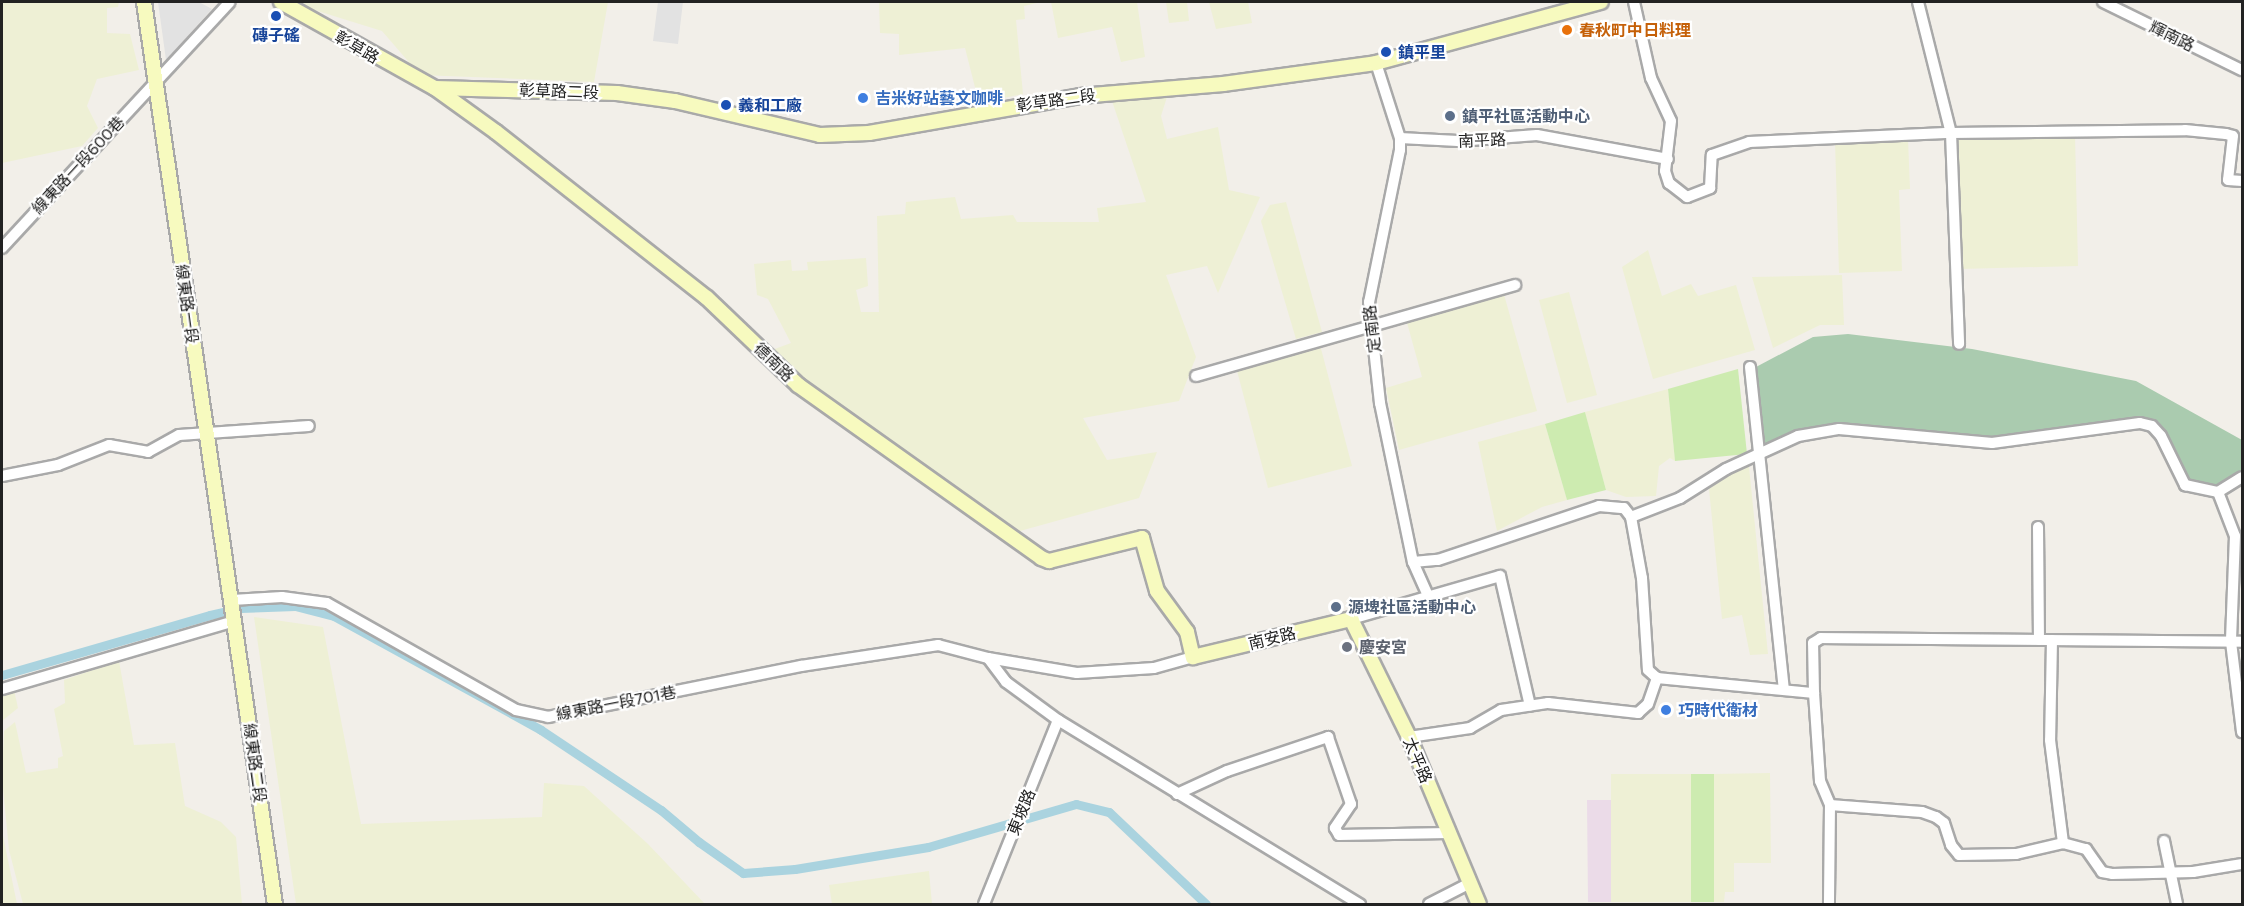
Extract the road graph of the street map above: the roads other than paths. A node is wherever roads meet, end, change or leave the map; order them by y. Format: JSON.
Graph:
{"nodes":[{"id":1,"x":144,"y":2,"type":"edge"},
{"id":2,"x":230,"y":2,"type":"edge"},
{"id":3,"x":281,"y":2,"type":"edge"},
{"id":4,"x":1601,"y":2,"type":"edge"},
{"id":5,"x":1634,"y":2,"type":"edge"},
{"id":6,"x":1918,"y":2,"type":"edge"},
{"id":7,"x":2103,"y":2,"type":"edge"},
{"id":8,"x":1376,"y":63,"type":"junction"},
{"id":9,"x":2242,"y":70,"type":"edge"},
{"id":10,"x":154,"y":82,"type":"junction"},
{"id":11,"x":435,"y":88,"type":"junction"},
{"id":12,"x":1951,"y":134,"type":"junction"},
{"id":13,"x":1400,"y":138,"type":"junction"},
{"id":14,"x":1668,"y":159,"type":"junction"},
{"id":15,"x":2242,"y":181,"type":"edge"},
{"id":16,"x":2,"y":248,"type":"edge"},
{"id":17,"x":1515,"y":285,"type":"dead end"},
{"id":18,"x":1371,"y":324,"type":"junction"},
{"id":19,"x":1959,"y":344,"type":"dead end"},
{"id":20,"x":1750,"y":367,"type":"dead end"},
{"id":21,"x":1196,"y":376,"type":"dead end"},
{"id":22,"x":309,"y":426,"type":"dead end"},
{"id":23,"x":206,"y":434,"type":"junction"},
{"id":24,"x":1759,"y":453,"type":"junction"},
{"id":25,"x":2,"y":476,"type":"edge"},
{"id":26,"x":2242,"y":477,"type":"edge"},
{"id":27,"x":2218,"y":492,"type":"junction"},
{"id":28,"x":1632,"y":517,"type":"junction"},
{"id":29,"x":2038,"y":527,"type":"dead end"},
{"id":30,"x":1413,"y":562,"type":"junction"},
{"id":31,"x":1428,"y":596,"type":"junction"},
{"id":32,"x":232,"y":602,"type":"junction"},
{"id":33,"x":1351,"y":619,"type":"junction"},
{"id":34,"x":235,"y":621,"type":"junction"},
{"id":35,"x":2039,"y":640,"type":"junction"},
{"id":36,"x":2052,"y":640,"type":"junction"},
{"id":37,"x":2231,"y":642,"type":"junction"},
{"id":38,"x":2242,"y":642,"type":"edge"},
{"id":39,"x":1193,"y":657,"type":"junction"},
{"id":40,"x":988,"y":658,"type":"junction"},
{"id":41,"x":1657,"y":678,"type":"junction"},
{"id":42,"x":2,"y":689,"type":"edge"},
{"id":43,"x":1784,"y":689,"type":"junction"},
{"id":44,"x":1814,"y":693,"type":"junction"},
{"id":45,"x":1530,"y":706,"type":"junction"},
{"id":46,"x":1058,"y":720,"type":"junction"},
{"id":47,"x":2242,"y":732,"type":"edge"},
{"id":48,"x":1408,"y":737,"type":"junction"},
{"id":49,"x":1177,"y":794,"type":"junction"},
{"id":50,"x":1830,"y":805,"type":"junction"},
{"id":51,"x":1448,"y":833,"type":"junction"},
{"id":52,"x":2164,"y":841,"type":"dead end"},
{"id":53,"x":2063,"y":843,"type":"junction"},
{"id":54,"x":2242,"y":864,"type":"edge"},
{"id":55,"x":2171,"y":872,"type":"junction"},
{"id":56,"x":1468,"y":884,"type":"junction"},
{"id":57,"x":276,"y":904,"type":"edge"},
{"id":58,"x":984,"y":904,"type":"edge"},
{"id":59,"x":1360,"y":904,"type":"edge"},
{"id":60,"x":1428,"y":904,"type":"edge"},
{"id":61,"x":1479,"y":904,"type":"edge"},
{"id":62,"x":1829,"y":904,"type":"edge"},
{"id":63,"x":2177,"y":904,"type":"edge"}],
"edges":[{"from":1,"to":10,"type":"street","name":"線東路一段"},
{"from":2,"to":10,"type":"street","name":"線東路一段600巷"},
{"from":3,"to":11,"type":"street","name":"彰草路"},
{"from":4,"to":8,"type":"street","name":"彰草路二段"},
{"from":5,"to":14,"type":"street"},
{"from":6,"to":12,"type":"street"},
{"from":7,"to":9,"type":"street","name":"輝南路"},
{"from":8,"to":11,"type":"street","name":"彰草路二段"},
{"from":8,"to":13,"type":"street","name":"定南路"},
{"from":10,"to":16,"type":"street","name":"線東路一段600巷"},
{"from":10,"to":23,"type":"street","name":"線東路一段"},
{"from":11,"to":39,"type":"street","name":"德南路"},
{"from":12,"to":14,"type":"street"},
{"from":12,"to":15,"type":"street"},
{"from":12,"to":19,"type":"street"},
{"from":13,"to":14,"type":"street","name":"南平路"},
{"from":13,"to":18,"type":"street","name":"定南路"},
{"from":17,"to":18,"type":"street"},
{"from":18,"to":21,"type":"street"},
{"from":18,"to":30,"type":"street","name":"定南路"},
{"from":20,"to":24,"type":"street"},
{"from":22,"to":23,"type":"street"},
{"from":23,"to":25,"type":"street"},
{"from":23,"to":32,"type":"street","name":"線東路一段"},
{"from":24,"to":27,"type":"street"},
{"from":24,"to":28,"type":"street"},
{"from":24,"to":43,"type":"street"},
{"from":26,"to":27,"type":"street"},
{"from":27,"to":37,"type":"street"},
{"from":28,"to":30,"type":"street"},
{"from":28,"to":41,"type":"street"},
{"from":29,"to":35,"type":"street"},
{"from":30,"to":31,"type":"street","name":"定南路"},
{"from":31,"to":33,"type":"street"},
{"from":31,"to":45,"type":"street"},
{"from":32,"to":34,"type":"street","name":"線東路二段"},
{"from":32,"to":40,"type":"street","name":"線東路一段701巷"},
{"from":33,"to":39,"type":"street","name":"南安路"},
{"from":33,"to":48,"type":"street","name":"太平路"},
{"from":34,"to":42,"type":"street"},
{"from":34,"to":57,"type":"street","name":"線東路二段"},
{"from":35,"to":36,"type":"street"},
{"from":35,"to":44,"type":"street"},
{"from":36,"to":37,"type":"street"},
{"from":36,"to":53,"type":"street"},
{"from":37,"to":38,"type":"street"},
{"from":37,"to":47,"type":"street"},
{"from":39,"to":40,"type":"street","name":"線東路一段701巷"},
{"from":40,"to":46,"type":"street"},
{"from":41,"to":43,"type":"street"},
{"from":41,"to":45,"type":"street"},
{"from":43,"to":44,"type":"street"},
{"from":44,"to":50,"type":"street"},
{"from":45,"to":48,"type":"street"},
{"from":46,"to":49,"type":"street"},
{"from":46,"to":58,"type":"street","name":"東坡路"},
{"from":48,"to":51,"type":"street","name":"太平路"},
{"from":49,"to":51,"type":"street"},
{"from":49,"to":59,"type":"street"},
{"from":50,"to":53,"type":"street"},
{"from":50,"to":62,"type":"street"},
{"from":51,"to":56,"type":"street","name":"太平路"},
{"from":52,"to":55,"type":"street"},
{"from":53,"to":55,"type":"street"},
{"from":54,"to":55,"type":"street"},
{"from":55,"to":63,"type":"street"},
{"from":56,"to":60,"type":"street"},
{"from":56,"to":61,"type":"street","name":"太平路"}]}
